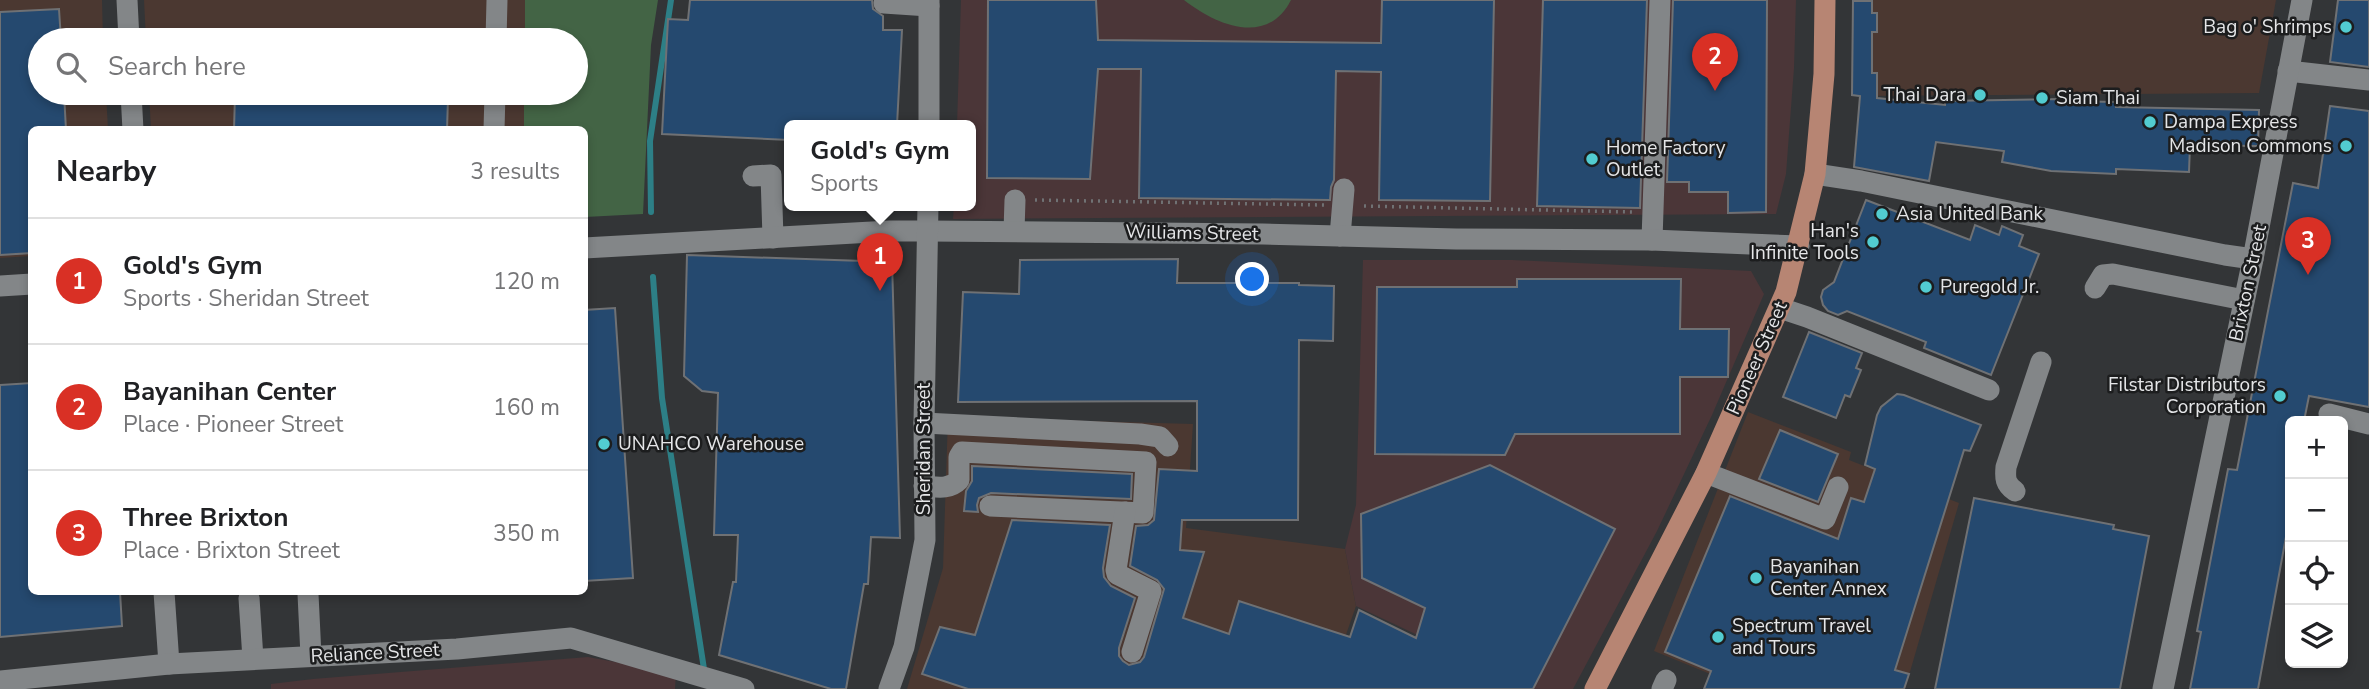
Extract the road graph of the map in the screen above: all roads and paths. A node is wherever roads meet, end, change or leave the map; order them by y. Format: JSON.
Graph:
{"nodes":[{"id":1,"x":127,"y":0,"type":"edge"},
{"id":2,"x":497,"y":0,"type":"edge"},
{"id":3,"x":1660,"y":0,"type":"edge"},
{"id":4,"x":1825,"y":0,"type":"edge"},
{"id":5,"x":2302,"y":0,"type":"edge"},
{"id":6,"x":884,"y":3,"type":"dead end"},
{"id":7,"x":929,"y":3,"type":"edge"},
{"id":8,"x":128,"y":28,"type":"edge"},
{"id":9,"x":496,"y":28,"type":"edge"},
{"id":10,"x":2288,"y":71,"type":"junction"},
{"id":11,"x":2369,"y":80,"type":"edge"},
{"id":12,"x":132,"y":105,"type":"edge"},
{"id":13,"x":495,"y":105,"type":"edge"},
{"id":14,"x":929,"y":120,"type":"edge"},
{"id":15,"x":133,"y":126,"type":"edge"},
{"id":16,"x":494,"y":126,"type":"edge"},
{"id":17,"x":1815,"y":174,"type":"junction"},
{"id":18,"x":771,"y":175,"type":"edge"},
{"id":19,"x":1343,"y":197,"type":"junction"},
{"id":20,"x":1015,"y":200,"type":"joint"},
{"id":21,"x":928,"y":211,"type":"edge"},
{"id":22,"x":1653,"y":212,"type":"junction"},
{"id":23,"x":928,"y":231,"type":"junction"},
{"id":24,"x":1014,"y":231,"type":"junction"},
{"id":25,"x":1340,"y":236,"type":"junction"},
{"id":26,"x":773,"y":238,"type":"junction"},
{"id":27,"x":1652,"y":240,"type":"junction"},
{"id":28,"x":1799,"y":246,"type":"junction"},
{"id":29,"x":588,"y":248,"type":"edge"},
{"id":30,"x":2253,"y":259,"type":"junction"},
{"id":31,"x":28,"y":284,"type":"edge"},
{"id":32,"x":0,"y":286,"type":"edge"},
{"id":33,"x":2095,"y":288,"type":"dead end"},
{"id":34,"x":2244,"y":300,"type":"junction"},
{"id":35,"x":1780,"y":308,"type":"junction"},
{"id":36,"x":2041,"y":362,"type":"dead end"},
{"id":37,"x":1989,"y":390,"type":"dead end"},
{"id":38,"x":2329,"y":414,"type":"dead end"},
{"id":39,"x":924,"y":423,"type":"junction"},
{"id":40,"x":2369,"y":424,"type":"edge"},
{"id":41,"x":1168,"y":446,"type":"dead end"},
{"id":42,"x":1706,"y":473,"type":"junction"},
{"id":43,"x":924,"y":486,"type":"junction"},
{"id":44,"x":1838,"y":487,"type":"dead end"},
{"id":45,"x":2015,"y":491,"type":"dead end"},
{"id":46,"x":990,"y":506,"type":"dead end"},
{"id":47,"x":1125,"y":512,"type":"junction"},
{"id":48,"x":164,"y":595,"type":"edge"},
{"id":49,"x":308,"y":595,"type":"edge"},
{"id":50,"x":249,"y":598,"type":"dead end"},
{"id":51,"x":1132,"y":652,"type":"dead end"},
{"id":52,"x":311,"y":656,"type":"junction"},
{"id":53,"x":253,"y":659,"type":"junction"},
{"id":54,"x":169,"y":664,"type":"junction"},
{"id":55,"x":107,"y":680,"type":"edge"},
{"id":56,"x":0,"y":681,"type":"edge"},
{"id":57,"x":744,"y":689,"type":"edge"},
{"id":58,"x":889,"y":689,"type":"edge"},
{"id":59,"x":1595,"y":689,"type":"edge"},
{"id":60,"x":2163,"y":689,"type":"edge"}],
"edges":[{"from":1,"to":8,"type":"street"},
{"from":2,"to":9,"type":"street"},
{"from":3,"to":22,"type":"street"},
{"from":4,"to":17,"type":"main road","name":"Pioneer Street"},
{"from":5,"to":10,"type":"street","name":"Brixton Street"},
{"from":6,"to":7,"type":"street"},
{"from":7,"to":14,"type":"street"},
{"from":10,"to":11,"type":"street"},
{"from":10,"to":30,"type":"street","name":"Brixton Street"},
{"from":12,"to":15,"type":"street"},
{"from":13,"to":16,"type":"street"},
{"from":17,"to":28,"type":"main road","name":"Pioneer Street"},
{"from":17,"to":30,"type":"street"},
{"from":18,"to":26,"type":"street"},
{"from":19,"to":20,"type":"path"},
{"from":19,"to":22,"type":"path"},
{"from":19,"to":25,"type":"street"},
{"from":20,"to":24,"type":"street"},
{"from":21,"to":23,"type":"street","name":"Sheridan Street"},
{"from":22,"to":27,"type":"street"},
{"from":23,"to":24,"type":"street","name":"Williams Street"},
{"from":23,"to":26,"type":"street","name":"Williams Street"},
{"from":23,"to":39,"type":"street","name":"Sheridan Street"},
{"from":24,"to":25,"type":"street","name":"Williams Street"},
{"from":25,"to":27,"type":"street","name":"Williams Street"},
{"from":26,"to":29,"type":"street","name":"Williams Street"},
{"from":27,"to":28,"type":"street","name":"Williams Street"},
{"from":28,"to":35,"type":"main road","name":"Pioneer Street"},
{"from":30,"to":34,"type":"street","name":"Brixton Street"},
{"from":31,"to":32,"type":"street"},
{"from":33,"to":34,"type":"street"},
{"from":34,"to":60,"type":"street","name":"Brixton Street"},
{"from":35,"to":37,"type":"street"},
{"from":35,"to":42,"type":"main road","name":"Pioneer Street"},
{"from":36,"to":45,"type":"street"},
{"from":38,"to":40,"type":"street"},
{"from":39,"to":41,"type":"street"},
{"from":39,"to":43,"type":"street","name":"Sheridan Street"},
{"from":42,"to":44,"type":"street"},
{"from":42,"to":59,"type":"main road","name":"Pioneer Street"},
{"from":43,"to":47,"type":"street"},
{"from":43,"to":58,"type":"street","name":"Sheridan Street"},
{"from":46,"to":47,"type":"street"},
{"from":47,"to":51,"type":"street"},
{"from":48,"to":54,"type":"street"},
{"from":49,"to":52,"type":"street"},
{"from":50,"to":53,"type":"street"},
{"from":52,"to":53,"type":"street","name":"Reliance Street"},
{"from":52,"to":57,"type":"street","name":"Reliance Street"},
{"from":53,"to":54,"type":"street","name":"Reliance Street"},
{"from":54,"to":55,"type":"street","name":"Reliance Street"},
{"from":55,"to":56,"type":"street","name":"Reliance Street"}]}
